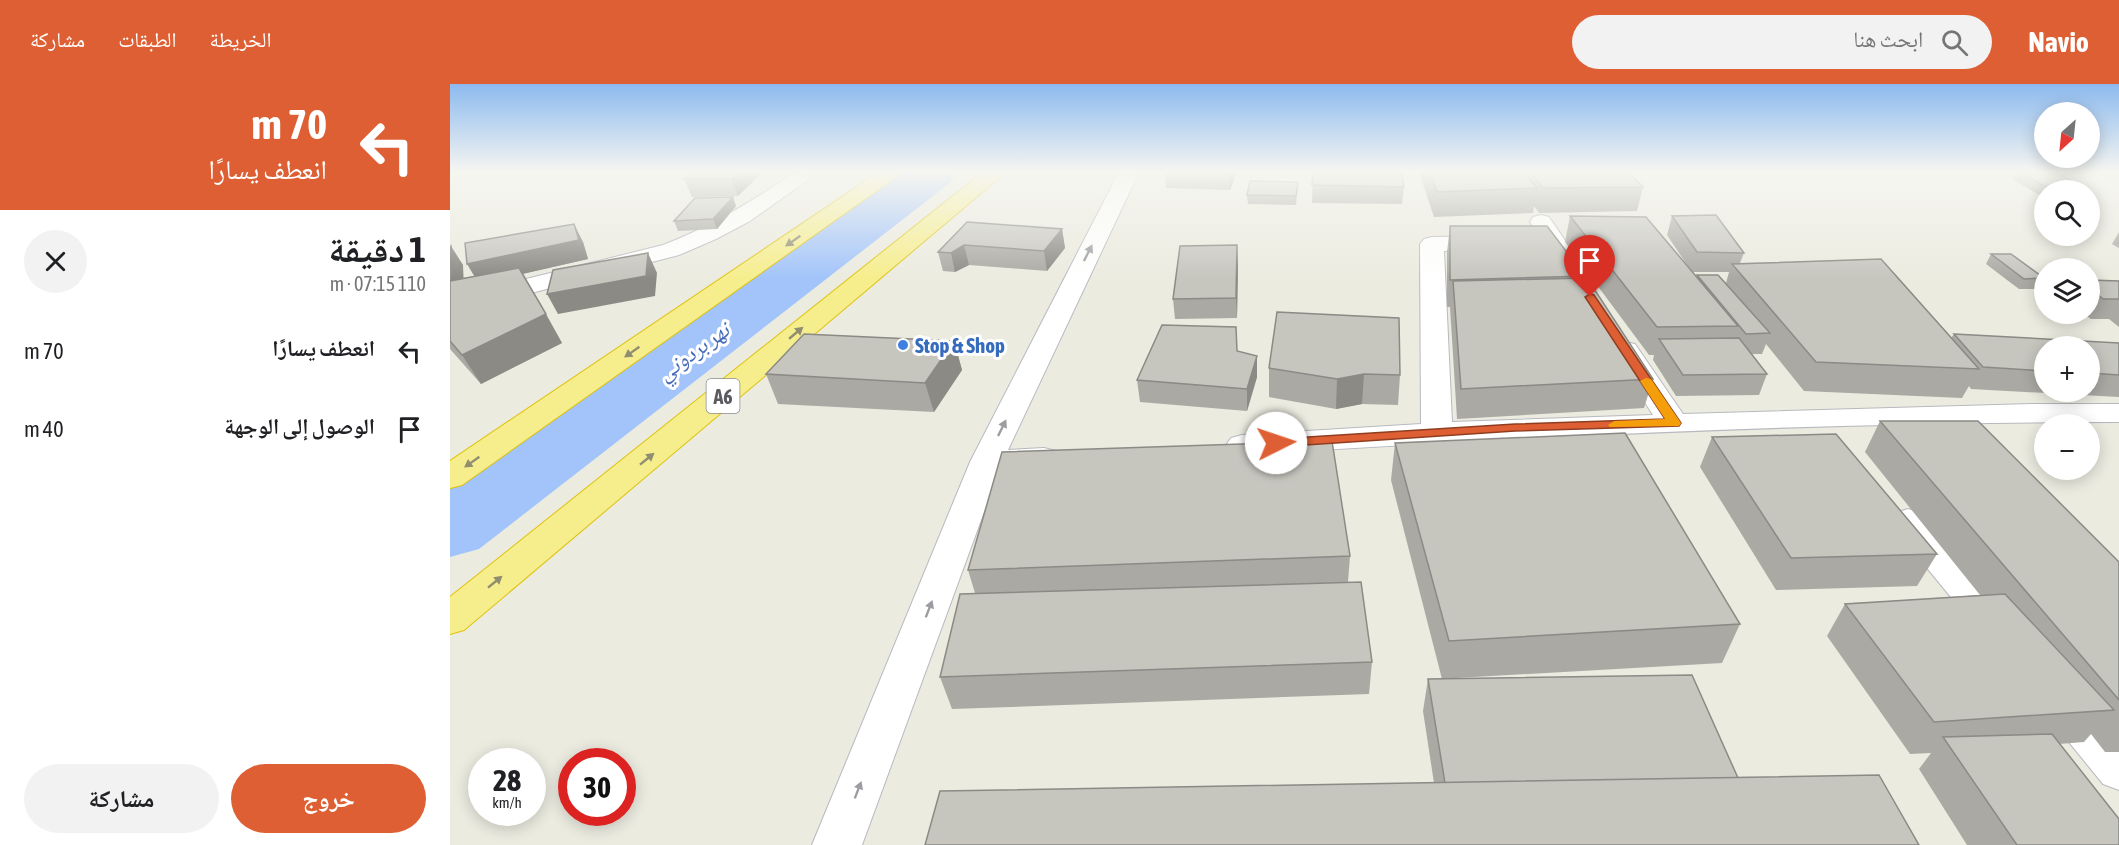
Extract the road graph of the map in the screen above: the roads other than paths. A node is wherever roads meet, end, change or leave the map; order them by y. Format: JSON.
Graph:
{"nodes":[{"id":1,"x":757,"y":208,"type":"edge"},
{"id":2,"x":841,"y":208,"type":"edge"},
{"id":3,"x":952,"y":208,"type":"edge"},
{"id":4,"x":1111,"y":208,"type":"edge"},
{"id":5,"x":1580,"y":281,"type":"edge"},
{"id":6,"x":450,"y":306,"type":"edge"},
{"id":7,"x":1611,"y":328,"type":"edge"},
{"id":8,"x":2119,"y":413,"type":"edge"},
{"id":9,"x":1822,"y":419,"type":"junction"},
{"id":10,"x":1674,"y":423,"type":"junction"},
{"id":11,"x":1437,"y":432,"type":"junction"},
{"id":12,"x":1212,"y":447,"type":"edge"},
{"id":13,"x":1852,"y":455,"type":"edge"},
{"id":14,"x":1069,"y":457,"type":"edge"},
{"id":15,"x":986,"y":462,"type":"junction"},
{"id":16,"x":450,"y":477,"type":"edge"},
{"id":17,"x":1883,"y":491,"type":"edge"},
{"id":18,"x":450,"y":619,"type":"edge"},
{"id":19,"x":2119,"y":770,"type":"edge"},
{"id":20,"x":837,"y":845,"type":"edge"}],
"edges":[{"from":1,"to":6,"type":"street"},
{"from":2,"to":16,"type":"highway","one_way":true},
{"from":18,"to":3,"type":"highway","number":"A6","one_way":true},
{"from":15,"to":4,"type":"street","one_way":true},
{"from":5,"to":11,"type":"street"},
{"from":7,"to":10,"type":"street"},
{"from":8,"to":9,"type":"street"},
{"from":9,"to":10,"type":"street"},
{"from":9,"to":13,"type":"street"},
{"from":10,"to":11,"type":"street"},
{"from":11,"to":12,"type":"street"},
{"from":14,"to":15,"type":"street"},
{"from":20,"to":15,"type":"street","one_way":true},
{"from":17,"to":19,"type":"street"}]}
